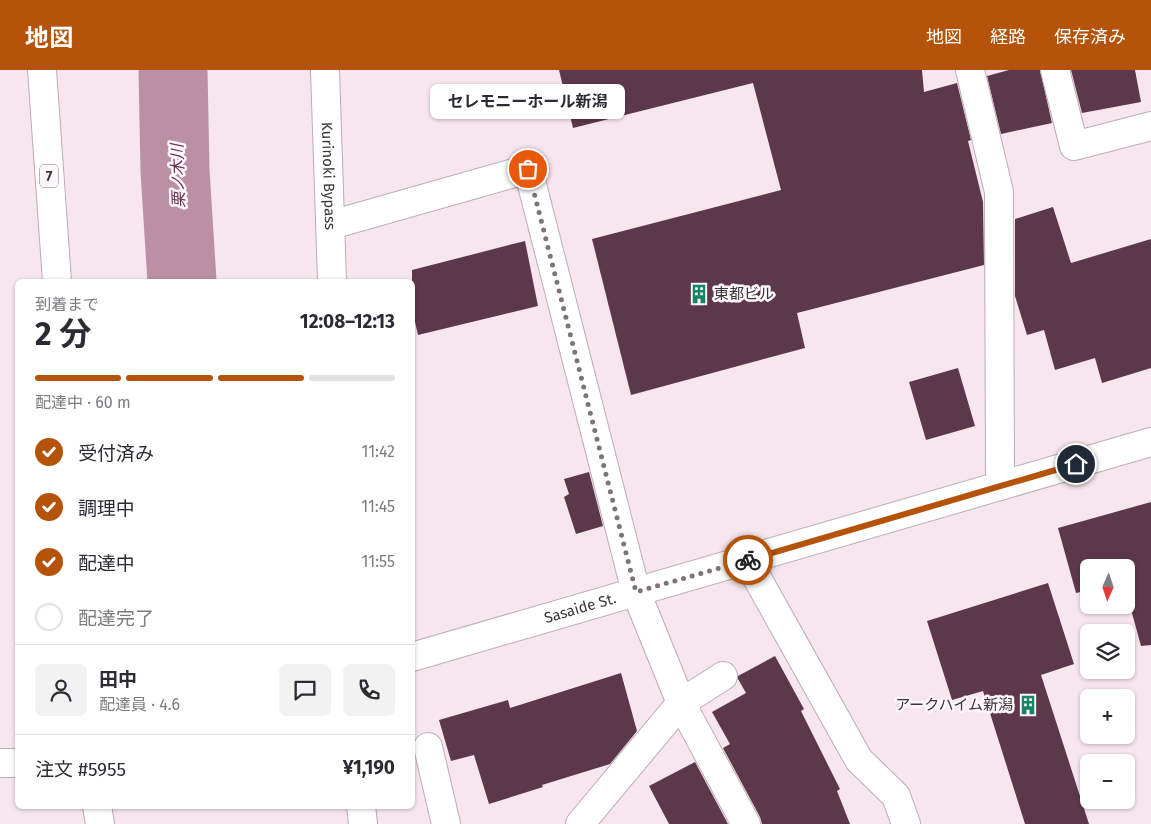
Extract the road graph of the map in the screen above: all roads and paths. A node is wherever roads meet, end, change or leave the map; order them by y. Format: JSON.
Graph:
{"nodes":[{"id":1,"x":42,"y":70,"type":"edge"},
{"id":2,"x":325,"y":70,"type":"edge"},
{"id":3,"x":970,"y":70,"type":"edge"},
{"id":4,"x":1055,"y":70,"type":"edge"},
{"id":5,"x":1151,"y":126,"type":"edge"},
{"id":6,"x":331,"y":225,"type":"junction"},
{"id":7,"x":57,"y":279,"type":"edge"},
{"id":8,"x":332,"y":279,"type":"edge"},
{"id":9,"x":1151,"y":442,"type":"edge"},
{"id":10,"x":1000,"y":486,"type":"junction"},
{"id":11,"x":747,"y":560,"type":"junction"},
{"id":12,"x":636,"y":592,"type":"junction"},
{"id":13,"x":415,"y":656,"type":"edge"},
{"id":14,"x":723,"y":676,"type":"dead end"},
{"id":15,"x":681,"y":703,"type":"junction"},
{"id":16,"x":428,"y":747,"type":"dead end"},
{"id":17,"x":0,"y":763,"type":"edge"},
{"id":18,"x":15,"y":763,"type":"edge"},
{"id":19,"x":98,"y":809,"type":"edge"},
{"id":20,"x":361,"y":809,"type":"edge"},
{"id":21,"x":582,"y":823,"type":"edge"},
{"id":22,"x":100,"y":824,"type":"edge"},
{"id":23,"x":363,"y":824,"type":"edge"},
{"id":24,"x":446,"y":824,"type":"edge"},
{"id":25,"x":746,"y":824,"type":"edge"},
{"id":26,"x":906,"y":824,"type":"edge"}],
"edges":[{"from":1,"to":7,"type":"main road","number":"7"},
{"from":2,"to":6,"type":"main road","name":"Kurinoki Bypass"},
{"from":3,"to":10,"type":"main road"},
{"from":4,"to":5,"type":"main road"},
{"from":6,"to":8,"type":"main road","name":"Kurinoki Bypass"},
{"from":6,"to":12,"type":"main road"},
{"from":9,"to":10,"type":"main road","name":"Sasaide St."},
{"from":10,"to":11,"type":"main road","name":"Sasaide St."},
{"from":11,"to":12,"type":"main road","name":"Sasaide St."},
{"from":11,"to":26,"type":"main road"},
{"from":12,"to":13,"type":"main road","name":"Sasaide St."},
{"from":12,"to":15,"type":"main road"},
{"from":14,"to":15,"type":"main road"},
{"from":15,"to":21,"type":"main road"},
{"from":15,"to":25,"type":"main road"},
{"from":16,"to":24,"type":"main road"},
{"from":17,"to":18,"type":"main road"},
{"from":19,"to":22,"type":"main road"},
{"from":20,"to":23,"type":"main road"}]}
